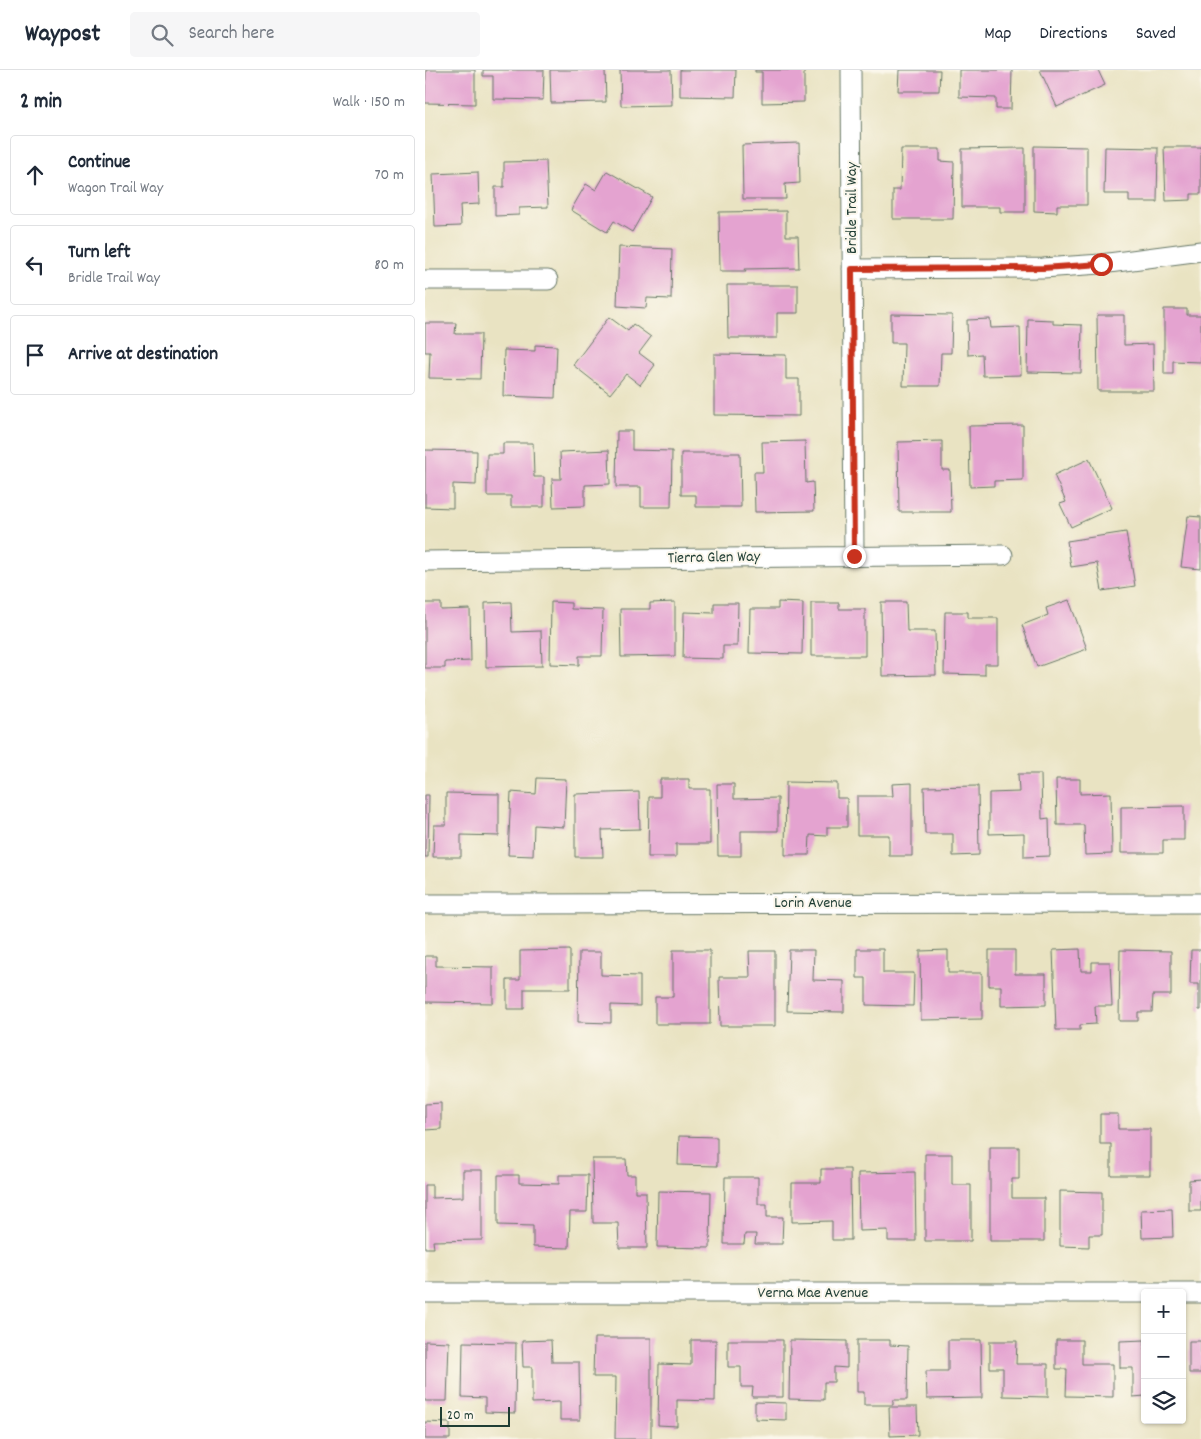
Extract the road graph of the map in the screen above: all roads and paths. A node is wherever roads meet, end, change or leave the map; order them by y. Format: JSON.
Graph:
{"nodes":[{"id":1,"x":851,"y":70,"type":"edge"},
{"id":2,"x":1201,"y":251,"type":"edge"},
{"id":3,"x":852,"y":269,"type":"junction"},
{"id":4,"x":425,"y":280,"type":"edge"},
{"id":5,"x":548,"y":280,"type":"dead end"},
{"id":6,"x":1003,"y":555,"type":"dead end"},
{"id":7,"x":854,"y":556,"type":"junction"},
{"id":8,"x":425,"y":560,"type":"edge"},
{"id":9,"x":1201,"y":903,"type":"edge"},
{"id":10,"x":425,"y":904,"type":"edge"},
{"id":11,"x":425,"y":1293,"type":"edge"},
{"id":12,"x":1201,"y":1293,"type":"edge"}],
"edges":[{"from":1,"to":3,"type":"street","name":"Bridle Trail Way"},
{"from":2,"to":3,"type":"street"},
{"from":3,"to":7,"type":"street","name":"Bridle Trail Way"},
{"from":4,"to":5,"type":"street"},
{"from":6,"to":7,"type":"street","name":"Tierra Glen Way"},
{"from":7,"to":8,"type":"street","name":"Tierra Glen Way"},
{"from":9,"to":10,"type":"street","name":"Lorin Avenue"},
{"from":11,"to":12,"type":"street","name":"Verna Mae Avenue"}]}
